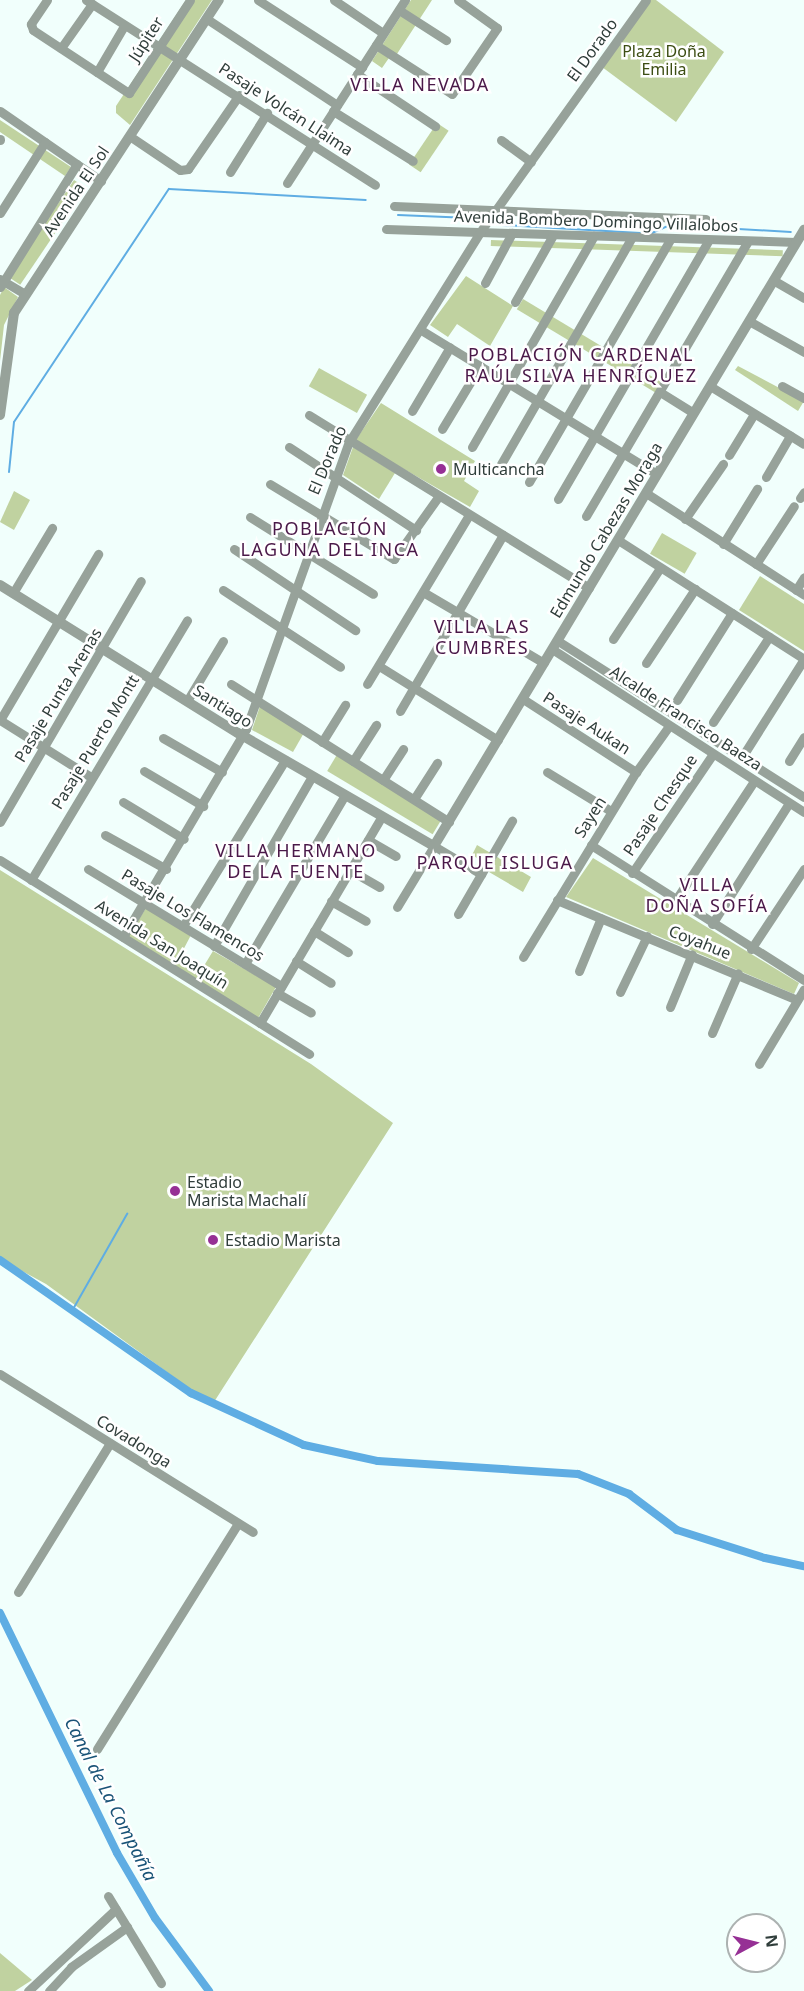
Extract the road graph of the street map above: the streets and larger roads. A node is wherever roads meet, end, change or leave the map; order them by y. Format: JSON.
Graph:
{"nodes":[{"id":1,"x":47,"y":0,"type":"edge"},
{"id":2,"x":190,"y":0,"type":"edge"},
{"id":3,"x":219,"y":0,"type":"edge"},
{"id":4,"x":258,"y":0,"type":"edge"},
{"id":5,"x":334,"y":0,"type":"edge"},
{"id":6,"x":405,"y":0,"type":"edge"},
{"id":7,"x":458,"y":0,"type":"edge"},
{"id":8,"x":646,"y":0,"type":"edge"},
{"id":9,"x":89,"y":2,"type":"edge"},
{"id":10,"x":399,"y":10,"type":"junction"},
{"id":11,"x":207,"y":19,"type":"junction"},
{"id":12,"x":124,"y":26,"type":"junction"},
{"id":13,"x":383,"y":33,"type":"junction"},
{"id":14,"x":446,"y":40,"type":"dead end"},
{"id":15,"x":376,"y":45,"type":"junction"},
{"id":16,"x":160,"y":46,"type":"junction"},
{"id":17,"x":61,"y":48,"type":"junction"},
{"id":18,"x":181,"y":58,"type":"junction"},
{"id":19,"x":359,"y":70,"type":"junction"},
{"id":20,"x":96,"y":72,"type":"junction"},
{"id":21,"x":239,"y":94,"type":"junction"},
{"id":22,"x":335,"y":108,"type":"junction"},
{"id":23,"x":0,"y":111,"type":"edge"},
{"id":24,"x":267,"y":113,"type":"junction"},
{"id":25,"x":435,"y":126,"type":"dead end"},
{"id":26,"x":131,"y":137,"type":"junction"},
{"id":27,"x":501,"y":140,"type":"dead end"},
{"id":28,"x":45,"y":142,"type":"junction"},
{"id":29,"x":312,"y":145,"type":"junction"},
{"id":30,"x":413,"y":161,"type":"dead end"},
{"id":31,"x":531,"y":162,"type":"junction"},
{"id":32,"x":77,"y":165,"type":"junction"},
{"id":33,"x":230,"y":172,"type":"dead end"},
{"id":34,"x":101,"y":181,"type":"junction"},
{"id":35,"x":287,"y":183,"type":"dead end"},
{"id":36,"x":375,"y":185,"type":"dead end"},
{"id":37,"x":394,"y":206,"type":"dead end"},
{"id":38,"x":496,"y":210,"type":"junction"},
{"id":39,"x":0,"y":213,"type":"edge"},
{"id":40,"x":706,"y":219,"type":"dead end"},
{"id":41,"x":386,"y":229,"type":"dead end"},
{"id":42,"x":804,"y":230,"type":"edge"},
{"id":43,"x":480,"y":232,"type":"junction"},
{"id":44,"x":512,"y":233,"type":"junction"},
{"id":45,"x":553,"y":235,"type":"junction"},
{"id":46,"x":594,"y":236,"type":"junction"},
{"id":47,"x":632,"y":237,"type":"junction"},
{"id":48,"x":671,"y":238,"type":"junction"},
{"id":49,"x":709,"y":240,"type":"junction"},
{"id":50,"x":748,"y":241,"type":"junction"},
{"id":51,"x":800,"y":244,"type":"edge"},
{"id":52,"x":773,"y":280,"type":"junction"},
{"id":53,"x":1,"y":282,"type":"edge"},
{"id":54,"x":485,"y":283,"type":"dead end"},
{"id":55,"x":25,"y":294,"type":"junction"},
{"id":56,"x":804,"y":298,"type":"edge"},
{"id":57,"x":515,"y":302,"type":"dead end"},
{"id":58,"x":749,"y":321,"type":"junction"},
{"id":59,"x":421,"y":330,"type":"junction"},
{"id":60,"x":450,"y":347,"type":"junction"},
{"id":61,"x":804,"y":352,"type":"edge"},
{"id":62,"x":480,"y":366,"type":"junction"},
{"id":63,"x":508,"y":385,"type":"junction"},
{"id":64,"x":710,"y":386,"type":"junction"},
{"id":65,"x":782,"y":386,"type":"dead end"},
{"id":66,"x":660,"y":392,"type":"junction"},
{"id":67,"x":804,"y":398,"type":"edge"},
{"id":68,"x":539,"y":401,"type":"junction"},
{"id":69,"x":412,"y":411,"type":"dead end"},
{"id":70,"x":693,"y":413,"type":"junction"},
{"id":71,"x":754,"y":414,"type":"junction"},
{"id":72,"x":0,"y":415,"type":"edge"},
{"id":73,"x":309,"y":416,"type":"dead end"},
{"id":74,"x":568,"y":419,"type":"junction"},
{"id":75,"x":442,"y":429,"type":"dead end"},
{"id":76,"x":596,"y":436,"type":"junction"},
{"id":77,"x":790,"y":436,"type":"junction"},
{"id":78,"x":349,"y":442,"type":"junction"},
{"id":79,"x":804,"y":444,"type":"edge"},
{"id":80,"x":289,"y":447,"type":"dead end"},
{"id":81,"x":472,"y":447,"type":"dead end"},
{"id":82,"x":624,"y":453,"type":"junction"},
{"id":83,"x":729,"y":455,"type":"dead end"},
{"id":84,"x":501,"y":464,"type":"dead end"},
{"id":85,"x":723,"y":464,"type":"dead end"},
{"id":86,"x":657,"y":474,"type":"junction"},
{"id":87,"x":766,"y":477,"type":"dead end"},
{"id":88,"x":334,"y":478,"type":"junction"},
{"id":89,"x":529,"y":482,"type":"dead end"},
{"id":90,"x":270,"y":484,"type":"dead end"},
{"id":91,"x":757,"y":489,"type":"dead end"},
{"id":92,"x":646,"y":493,"type":"junction"},
{"id":93,"x":438,"y":497,"type":"junction"},
{"id":94,"x":558,"y":499,"type":"dead end"},
{"id":95,"x":794,"y":506,"type":"dead end"},
{"id":96,"x":322,"y":513,"type":"junction"},
{"id":97,"x":469,"y":515,"type":"junction"},
{"id":98,"x":586,"y":516,"type":"dead end"},
{"id":99,"x":250,"y":517,"type":"dead end"},
{"id":100,"x":685,"y":519,"type":"junction"},
{"id":101,"x":52,"y":528,"type":"dead end"},
{"id":102,"x":416,"y":530,"type":"junction"},
{"id":103,"x":503,"y":536,"type":"junction"},
{"id":104,"x":618,"y":540,"type":"junction"},
{"id":105,"x":723,"y":544,"type":"junction"},
{"id":106,"x":234,"y":549,"type":"dead end"},
{"id":107,"x":308,"y":553,"type":"junction"},
{"id":108,"x":98,"y":554,"type":"dead end"},
{"id":109,"x":756,"y":564,"type":"junction"},
{"id":110,"x":660,"y":568,"type":"junction"},
{"id":111,"x":804,"y":577,"type":"edge"},
{"id":112,"x":141,"y":581,"type":"dead end"},
{"id":113,"x":0,"y":585,"type":"edge"},
{"id":114,"x":589,"y":588,"type":"junction"},
{"id":115,"x":223,"y":590,"type":"dead end"},
{"id":116,"x":695,"y":590,"type":"junction"},
{"id":117,"x":295,"y":591,"type":"junction"},
{"id":118,"x":423,"y":592,"type":"junction"},
{"id":119,"x":800,"y":592,"type":"edge"},
{"id":120,"x":13,"y":593,"type":"junction"},
{"id":121,"x":373,"y":594,"type":"dead end"},
{"id":122,"x":456,"y":611,"type":"junction"},
{"id":123,"x":732,"y":613,"type":"junction"},
{"id":124,"x":187,"y":620,"type":"dead end"},
{"id":125,"x":59,"y":621,"type":"junction"},
{"id":126,"x":281,"y":630,"type":"junction"},
{"id":127,"x":355,"y":630,"type":"dead end"},
{"id":128,"x":769,"y":637,"type":"junction"},
{"id":129,"x":613,"y":639,"type":"dead end"},
{"id":130,"x":223,"y":641,"type":"dead end"},
{"id":131,"x":555,"y":645,"type":"junction"},
{"id":132,"x":103,"y":649,"type":"junction"},
{"id":133,"x":804,"y":659,"type":"edge"},
{"id":134,"x":544,"y":663,"type":"junction"},
{"id":135,"x":646,"y":663,"type":"dead end"},
{"id":136,"x":379,"y":666,"type":"junction"},
{"id":137,"x":340,"y":667,"type":"dead end"},
{"id":138,"x":151,"y":679,"type":"junction"},
{"id":139,"x":231,"y":684,"type":"dead end"},
{"id":140,"x":367,"y":684,"type":"dead end"},
{"id":141,"x":414,"y":688,"type":"junction"},
{"id":142,"x":523,"y":699,"type":"junction"},
{"id":143,"x":257,"y":700,"type":"junction"},
{"id":144,"x":677,"y":700,"type":"dead end"},
{"id":145,"x":187,"y":701,"type":"junction"},
{"id":146,"x":345,"y":705,"type":"dead end"},
{"id":147,"x":400,"y":711,"type":"dead end"},
{"id":148,"x":0,"y":720,"type":"edge"},
{"id":149,"x":713,"y":722,"type":"dead end"},
{"id":150,"x":376,"y":725,"type":"dead end"},
{"id":151,"x":669,"y":726,"type":"junction"},
{"id":152,"x":243,"y":735,"type":"junction"},
{"id":153,"x":804,"y":737,"type":"edge"},
{"id":154,"x":163,"y":738,"type":"dead end"},
{"id":155,"x":498,"y":740,"type":"junction"},
{"id":156,"x":322,"y":742,"type":"junction"},
{"id":157,"x":45,"y":747,"type":"junction"},
{"id":158,"x":403,"y":749,"type":"dead end"},
{"id":159,"x":713,"y":754,"type":"junction"},
{"id":160,"x":742,"y":757,"type":"junction"},
{"id":161,"x":285,"y":760,"type":"junction"},
{"id":162,"x":353,"y":761,"type":"junction"},
{"id":163,"x":789,"y":761,"type":"dead end"},
{"id":164,"x":437,"y":763,"type":"dead end"},
{"id":165,"x":144,"y":771,"type":"dead end"},
{"id":166,"x":222,"y":772,"type":"junction"},
{"id":167,"x":547,"y":772,"type":"dead end"},
{"id":168,"x":636,"y":772,"type":"junction"},
{"id":169,"x":312,"y":776,"type":"junction"},
{"id":170,"x":91,"y":777,"type":"junction"},
{"id":171,"x":383,"y":780,"type":"junction"},
{"id":172,"x":754,"y":781,"type":"junction"},
{"id":173,"x":345,"y":795,"type":"junction"},
{"id":174,"x":804,"y":796,"type":"edge"},
{"id":175,"x":414,"y":799,"type":"junction"},
{"id":176,"x":123,"y":802,"type":"dead end"},
{"id":177,"x":789,"y":803,"type":"junction"},
{"id":178,"x":203,"y":806,"type":"junction"},
{"id":179,"x":611,"y":811,"type":"junction"},
{"id":180,"x":804,"y":812,"type":"edge"},
{"id":181,"x":382,"y":816,"type":"junction"},
{"id":182,"x":512,"y":821,"type":"dead end"},
{"id":183,"x":0,"y":822,"type":"edge"},
{"id":184,"x":449,"y":822,"type":"junction"},
{"id":185,"x":105,"y":835,"type":"dead end"},
{"id":186,"x":184,"y":838,"type":"junction"},
{"id":187,"x":368,"y":840,"type":"junction"},
{"id":188,"x":591,"y":845,"type":"junction"},
{"id":189,"x":434,"y":846,"type":"junction"},
{"id":190,"x":396,"y":856,"type":"dead end"},
{"id":191,"x":0,"y":860,"type":"edge"},
{"id":192,"x":88,"y":869,"type":"dead end"},
{"id":193,"x":166,"y":869,"type":"junction"},
{"id":194,"x":804,"y":869,"type":"edge"},
{"id":195,"x":350,"y":870,"type":"junction"},
{"id":196,"x":632,"y":873,"type":"junction"},
{"id":197,"x":481,"y":874,"type":"junction"},
{"id":198,"x":31,"y":880,"type":"junction"},
{"id":199,"x":379,"y":887,"type":"dead end"},
{"id":200,"x":557,"y":900,"type":"junction"},
{"id":201,"x":332,"y":901,"type":"junction"},
{"id":202,"x":675,"y":901,"type":"junction"},
{"id":203,"x":144,"y":902,"type":"junction"},
{"id":204,"x":397,"y":907,"type":"dead end"},
{"id":205,"x":458,"y":914,"type":"dead end"},
{"id":206,"x":601,"y":918,"type":"junction"},
{"id":207,"x":366,"y":921,"type":"dead end"},
{"id":208,"x":712,"y":924,"type":"junction"},
{"id":209,"x":183,"y":926,"type":"junction"},
{"id":210,"x":314,"y":931,"type":"junction"},
{"id":211,"x":647,"y":936,"type":"junction"},
{"id":212,"x":123,"y":937,"type":"junction"},
{"id":213,"x":214,"y":946,"type":"junction"},
{"id":214,"x":751,"y":949,"type":"junction"},
{"id":215,"x":348,"y":952,"type":"dead end"},
{"id":216,"x":692,"y":954,"type":"junction"},
{"id":217,"x":523,"y":957,"type":"dead end"},
{"id":218,"x":296,"y":961,"type":"junction"},
{"id":219,"x":245,"y":964,"type":"junction"},
{"id":220,"x":579,"y":971,"type":"dead end"},
{"id":221,"x":738,"y":973,"type":"junction"},
{"id":222,"x":804,"y":980,"type":"edge"},
{"id":223,"x":331,"y":983,"type":"dead end"},
{"id":224,"x":804,"y":989,"type":"edge"},
{"id":225,"x":279,"y":990,"type":"junction"},
{"id":226,"x":620,"y":992,"type":"dead end"},
{"id":227,"x":797,"y":1000,"type":"junction"},
{"id":228,"x":670,"y":1006,"type":"dead end"},
{"id":229,"x":311,"y":1013,"type":"dead end"},
{"id":230,"x":260,"y":1023,"type":"junction"},
{"id":231,"x":712,"y":1033,"type":"dead end"},
{"id":232,"x":309,"y":1054,"type":"dead end"},
{"id":233,"x":759,"y":1064,"type":"dead end"},
{"id":234,"x":1,"y":1378,"type":"edge"},
{"id":235,"x":110,"y":1443,"type":"junction"},
{"id":236,"x":238,"y":1522,"type":"junction"},
{"id":237,"x":253,"y":1532,"type":"dead end"},
{"id":238,"x":18,"y":1592,"type":"dead end"},
{"id":239,"x":97,"y":1749,"type":"dead end"},
{"id":240,"x":108,"y":1896,"type":"dead end"},
{"id":241,"x":116,"y":1909,"type":"junction"},
{"id":242,"x":127,"y":1927,"type":"junction"},
{"id":243,"x":161,"y":1983,"type":"dead end"},
{"id":244,"x":28,"y":1991,"type":"edge"},
{"id":245,"x":49,"y":1991,"type":"edge"}],
"edges":[{"from":1,"to":17,"type":"street"},
{"from":2,"to":16,"type":"street","name":"Júpiter"},
{"from":3,"to":11,"type":"street","name":"Avenida El Sol"},
{"from":4,"to":19,"type":"street"},
{"from":5,"to":13,"type":"street"},
{"from":6,"to":10,"type":"street"},
{"from":7,"to":15,"type":"street"},
{"from":8,"to":31,"type":"street","name":"El Dorado"},
{"from":9,"to":12,"type":"street","name":"Pasaje Volcán Llaima"},
{"from":9,"to":17,"type":"street"},
{"from":10,"to":13,"type":"street"},
{"from":10,"to":14,"type":"street"},
{"from":11,"to":18,"type":"street","name":"Avenida El Sol"},
{"from":11,"to":22,"type":"street"},
{"from":12,"to":16,"type":"street","name":"Pasaje Volcán Llaima"},
{"from":12,"to":20,"type":"street"},
{"from":13,"to":15,"type":"street"},
{"from":15,"to":19,"type":"street"},
{"from":16,"to":18,"type":"street","name":"Pasaje Volcán Llaima"},
{"from":16,"to":20,"type":"street","name":"Júpiter"},
{"from":17,"to":20,"type":"street"},
{"from":18,"to":21,"type":"street","name":"Pasaje Volcán Llaima"},
{"from":18,"to":26,"type":"street","name":"Avenida El Sol"},
{"from":19,"to":22,"type":"street"},
{"from":19,"to":25,"type":"street"},
{"from":21,"to":24,"type":"street","name":"Pasaje Volcán Llaima"},
{"from":21,"to":26,"type":"street"},
{"from":22,"to":29,"type":"street"},
{"from":22,"to":30,"type":"street"},
{"from":23,"to":28,"type":"street"},
{"from":24,"to":29,"type":"street","name":"Pasaje Volcán Llaima"},
{"from":24,"to":33,"type":"street"},
{"from":26,"to":34,"type":"street","name":"Avenida El Sol"},
{"from":27,"to":31,"type":"street"},
{"from":28,"to":32,"type":"street"},
{"from":28,"to":39,"type":"street"},
{"from":29,"to":35,"type":"street"},
{"from":29,"to":36,"type":"street","name":"Pasaje Volcán Llaima"},
{"from":31,"to":38,"type":"street","name":"El Dorado"},
{"from":32,"to":34,"type":"street"},
{"from":32,"to":53,"type":"street"},
{"from":34,"to":55,"type":"street","name":"Avenida El Sol"},
{"from":37,"to":38,"type":"street","name":"Avenida Bombero Domingo Villalobos"},
{"from":38,"to":40,"type":"street","name":"Avenida Bombero Domingo Villalobos"},
{"from":38,"to":43,"type":"street","name":"El Dorado"},
{"from":41,"to":43,"type":"street","name":"Avenida Bombero Domingo Villalobos"},
{"from":42,"to":51,"type":"street","name":"Edmundo Cabezas Moraga"},
{"from":43,"to":44,"type":"street","name":"Avenida Bombero Domingo Villalobos"},
{"from":43,"to":59,"type":"street","name":"El Dorado"},
{"from":44,"to":45,"type":"street","name":"Avenida Bombero Domingo Villalobos"},
{"from":44,"to":54,"type":"street"},
{"from":45,"to":46,"type":"street","name":"Avenida Bombero Domingo Villalobos"},
{"from":45,"to":57,"type":"street"},
{"from":46,"to":47,"type":"street","name":"Avenida Bombero Domingo Villalobos"},
{"from":46,"to":63,"type":"street"},
{"from":47,"to":48,"type":"street","name":"Avenida Bombero Domingo Villalobos"},
{"from":47,"to":68,"type":"street"},
{"from":48,"to":49,"type":"street","name":"Avenida Bombero Domingo Villalobos"},
{"from":48,"to":74,"type":"street"},
{"from":49,"to":50,"type":"street","name":"Avenida Bombero Domingo Villalobos"},
{"from":49,"to":76,"type":"street"},
{"from":50,"to":51,"type":"street","name":"Avenida Bombero Domingo Villalobos"},
{"from":50,"to":66,"type":"street"},
{"from":51,"to":52,"type":"street","name":"Edmundo Cabezas Moraga"},
{"from":52,"to":56,"type":"street"},
{"from":52,"to":58,"type":"street","name":"Edmundo Cabezas Moraga"},
{"from":53,"to":55,"type":"street"},
{"from":55,"to":72,"type":"street","name":"Avenida El Sol"},
{"from":58,"to":61,"type":"street"},
{"from":58,"to":64,"type":"street","name":"Edmundo Cabezas Moraga"},
{"from":59,"to":60,"type":"street"},
{"from":59,"to":78,"type":"street","name":"El Dorado"},
{"from":60,"to":62,"type":"street"},
{"from":60,"to":69,"type":"street"},
{"from":62,"to":63,"type":"street"},
{"from":62,"to":75,"type":"street"},
{"from":63,"to":68,"type":"street"},
{"from":63,"to":81,"type":"street"},
{"from":64,"to":70,"type":"street","name":"Edmundo Cabezas Moraga"},
{"from":64,"to":71,"type":"street"},
{"from":65,"to":67,"type":"street"},
{"from":66,"to":70,"type":"street"},
{"from":66,"to":82,"type":"street"},
{"from":68,"to":74,"type":"street"},
{"from":68,"to":84,"type":"street"},
{"from":70,"to":86,"type":"street","name":"Edmundo Cabezas Moraga"},
{"from":71,"to":77,"type":"street"},
{"from":71,"to":83,"type":"street"},
{"from":73,"to":78,"type":"street"},
{"from":74,"to":76,"type":"street"},
{"from":74,"to":89,"type":"street"},
{"from":76,"to":82,"type":"street"},
{"from":76,"to":94,"type":"street"},
{"from":77,"to":79,"type":"street"},
{"from":77,"to":87,"type":"street"},
{"from":78,"to":88,"type":"street","name":"El Dorado"},
{"from":78,"to":93,"type":"street"},
{"from":80,"to":88,"type":"street"},
{"from":82,"to":86,"type":"street"},
{"from":82,"to":98,"type":"street"},
{"from":85,"to":100,"type":"street"},
{"from":86,"to":92,"type":"street","name":"Edmundo Cabezas Moraga"},
{"from":88,"to":96,"type":"street","name":"El Dorado"},
{"from":88,"to":102,"type":"street"},
{"from":90,"to":96,"type":"street"},
{"from":91,"to":105,"type":"street"},
{"from":92,"to":100,"type":"street"},
{"from":92,"to":104,"type":"street","name":"Edmundo Cabezas Moraga"},
{"from":93,"to":97,"type":"street"},
{"from":93,"to":102,"type":"street"},
{"from":95,"to":109,"type":"street"},
{"from":96,"to":102,"type":"street"},
{"from":96,"to":107,"type":"street","name":"El Dorado"},
{"from":97,"to":103,"type":"street"},
{"from":97,"to":118,"type":"street"},
{"from":99,"to":107,"type":"street"},
{"from":100,"to":105,"type":"street"},
{"from":101,"to":120,"type":"street"},
{"from":103,"to":114,"type":"street"},
{"from":103,"to":122,"type":"street"},
{"from":104,"to":110,"type":"street"},
{"from":104,"to":114,"type":"street","name":"Edmundo Cabezas Moraga"},
{"from":105,"to":109,"type":"street"},
{"from":106,"to":117,"type":"street"},
{"from":107,"to":117,"type":"street","name":"El Dorado"},
{"from":107,"to":121,"type":"street"},
{"from":108,"to":125,"type":"street"},
{"from":109,"to":119,"type":"street"},
{"from":110,"to":116,"type":"street"},
{"from":110,"to":129,"type":"street"},
{"from":111,"to":119,"type":"street"},
{"from":112,"to":132,"type":"street","name":"Pasaje Punta Arenas"},
{"from":113,"to":120,"type":"street","name":"Santiago"},
{"from":114,"to":131,"type":"street","name":"Edmundo Cabezas Moraga"},
{"from":115,"to":126,"type":"street"},
{"from":116,"to":123,"type":"street"},
{"from":116,"to":135,"type":"street"},
{"from":117,"to":126,"type":"street","name":"El Dorado"},
{"from":117,"to":127,"type":"street"},
{"from":118,"to":122,"type":"street"},
{"from":118,"to":136,"type":"street"},
{"from":120,"to":125,"type":"street","name":"Santiago"},
{"from":122,"to":134,"type":"street"},
{"from":122,"to":141,"type":"street"},
{"from":123,"to":128,"type":"street"},
{"from":123,"to":144,"type":"street"},
{"from":124,"to":138,"type":"street","name":"Pasaje Puerto Montt"},
{"from":125,"to":132,"type":"street","name":"Santiago"},
{"from":125,"to":148,"type":"street"},
{"from":126,"to":137,"type":"street"},
{"from":126,"to":143,"type":"street","name":"El Dorado"},
{"from":128,"to":133,"type":"street"},
{"from":128,"to":149,"type":"street"},
{"from":130,"to":145,"type":"street"},
{"from":131,"to":134,"type":"street","name":"Edmundo Cabezas Moraga"},
{"from":131,"to":151,"type":"street","name":"Alcalde Francisco Baeza"},
{"from":131,"to":160,"type":"street","name":"Alcalde Francisco Baeza"},
{"from":132,"to":138,"type":"street","name":"Santiago"},
{"from":132,"to":157,"type":"street","name":"Pasaje Punta Arenas"},
{"from":133,"to":160,"type":"street"},
{"from":134,"to":142,"type":"street","name":"Edmundo Cabezas Moraga"},
{"from":136,"to":140,"type":"street"},
{"from":136,"to":141,"type":"street"},
{"from":138,"to":145,"type":"street","name":"Santiago"},
{"from":138,"to":170,"type":"street","name":"Pasaje Puerto Montt"},
{"from":139,"to":143,"type":"street"},
{"from":141,"to":147,"type":"street"},
{"from":141,"to":155,"type":"street"},
{"from":142,"to":155,"type":"street","name":"Edmundo Cabezas Moraga"},
{"from":142,"to":168,"type":"street","name":"Pasaje Aukan"},
{"from":143,"to":152,"type":"street","name":"El Dorado"},
{"from":143,"to":156,"type":"street"},
{"from":145,"to":152,"type":"street","name":"Santiago"},
{"from":146,"to":156,"type":"street"},
{"from":148,"to":157,"type":"street"},
{"from":150,"to":162,"type":"street"},
{"from":151,"to":159,"type":"street","name":"Alcalde Francisco Baeza"},
{"from":151,"to":168,"type":"street","name":"Sayen"},
{"from":152,"to":161,"type":"street","name":"Santiago"},
{"from":152,"to":166,"type":"street","name":"El Dorado"},
{"from":153,"to":163,"type":"street"},
{"from":154,"to":166,"type":"street"},
{"from":155,"to":184,"type":"street","name":"Edmundo Cabezas Moraga"},
{"from":156,"to":162,"type":"street"},
{"from":157,"to":170,"type":"street"},
{"from":157,"to":183,"type":"street","name":"Pasaje Punta Arenas"},
{"from":158,"to":171,"type":"street"},
{"from":159,"to":172,"type":"street","name":"Alcalde Francisco Baeza"},
{"from":159,"to":196,"type":"street","name":"Pasaje Chesque"},
{"from":160,"to":174,"type":"street","name":"Alcalde Francisco Baeza"},
{"from":161,"to":169,"type":"street","name":"Santiago"},
{"from":161,"to":209,"type":"street"},
{"from":162,"to":171,"type":"street"},
{"from":164,"to":175,"type":"street"},
{"from":165,"to":178,"type":"street"},
{"from":166,"to":178,"type":"street","name":"El Dorado"},
{"from":167,"to":179,"type":"street"},
{"from":168,"to":179,"type":"street","name":"Sayen"},
{"from":169,"to":173,"type":"street","name":"Santiago"},
{"from":169,"to":213,"type":"street"},
{"from":170,"to":198,"type":"street","name":"Pasaje Puerto Montt"},
{"from":171,"to":175,"type":"street"},
{"from":172,"to":177,"type":"street","name":"Alcalde Francisco Baeza"},
{"from":172,"to":202,"type":"street"},
{"from":173,"to":181,"type":"street","name":"Santiago"},
{"from":173,"to":219,"type":"street"},
{"from":175,"to":184,"type":"street"},
{"from":176,"to":186,"type":"street"},
{"from":177,"to":180,"type":"street","name":"Alcalde Francisco Baeza"},
{"from":177,"to":208,"type":"street"},
{"from":178,"to":186,"type":"street","name":"El Dorado"},
{"from":179,"to":188,"type":"street","name":"Sayen"},
{"from":181,"to":187,"type":"street"},
{"from":181,"to":189,"type":"street","name":"Santiago"},
{"from":182,"to":197,"type":"street"},
{"from":184,"to":189,"type":"street","name":"Edmundo Cabezas Moraga"},
{"from":185,"to":193,"type":"street"},
{"from":186,"to":193,"type":"street","name":"El Dorado"},
{"from":187,"to":190,"type":"street"},
{"from":187,"to":195,"type":"street"},
{"from":188,"to":196,"type":"street"},
{"from":188,"to":200,"type":"street","name":"Sayen"},
{"from":189,"to":197,"type":"street"},
{"from":189,"to":204,"type":"street","name":"Edmundo Cabezas Moraga"},
{"from":191,"to":198,"type":"street","name":"Avenida San Joaquín"},
{"from":192,"to":203,"type":"street","name":"Pasaje Los Flamencos"},
{"from":193,"to":203,"type":"street","name":"El Dorado"},
{"from":194,"to":214,"type":"street"},
{"from":195,"to":199,"type":"street"},
{"from":195,"to":201,"type":"street"},
{"from":196,"to":202,"type":"street"},
{"from":197,"to":205,"type":"street"},
{"from":198,"to":212,"type":"street","name":"Avenida San Joaquín"},
{"from":200,"to":206,"type":"street","name":"Coyahue"},
{"from":200,"to":217,"type":"street","name":"Sayen"},
{"from":201,"to":207,"type":"street"},
{"from":201,"to":210,"type":"street"},
{"from":202,"to":208,"type":"street"},
{"from":203,"to":209,"type":"street","name":"Pasaje Los Flamencos"},
{"from":203,"to":212,"type":"street","name":"El Dorado"},
{"from":206,"to":211,"type":"street","name":"Coyahue"},
{"from":206,"to":220,"type":"street"},
{"from":208,"to":214,"type":"street"},
{"from":209,"to":213,"type":"street","name":"Pasaje Los Flamencos"},
{"from":210,"to":215,"type":"street"},
{"from":210,"to":218,"type":"street"},
{"from":211,"to":216,"type":"street","name":"Coyahue"},
{"from":211,"to":226,"type":"street"},
{"from":212,"to":230,"type":"street","name":"Avenida San Joaquín"},
{"from":213,"to":219,"type":"street","name":"Pasaje Los Flamencos"},
{"from":214,"to":222,"type":"street"},
{"from":216,"to":221,"type":"street","name":"Coyahue"},
{"from":216,"to":228,"type":"street"},
{"from":218,"to":223,"type":"street"},
{"from":218,"to":225,"type":"street"},
{"from":219,"to":225,"type":"street","name":"Pasaje Los Flamencos"},
{"from":221,"to":227,"type":"street","name":"Coyahue"},
{"from":221,"to":231,"type":"street"},
{"from":224,"to":227,"type":"street"},
{"from":225,"to":229,"type":"street","name":"Pasaje Los Flamencos"},
{"from":225,"to":230,"type":"street"},
{"from":227,"to":233,"type":"street"},
{"from":230,"to":232,"type":"street","name":"Avenida San Joaquín"},
{"from":234,"to":235,"type":"street","name":"Covadonga"},
{"from":235,"to":236,"type":"street","name":"Covadonga"},
{"from":235,"to":238,"type":"street"},
{"from":236,"to":237,"type":"street","name":"Covadonga"},
{"from":236,"to":239,"type":"street"},
{"from":240,"to":241,"type":"street"},
{"from":241,"to":242,"type":"street"},
{"from":241,"to":244,"type":"street"},
{"from":242,"to":243,"type":"street"},
{"from":242,"to":245,"type":"street"}]}
